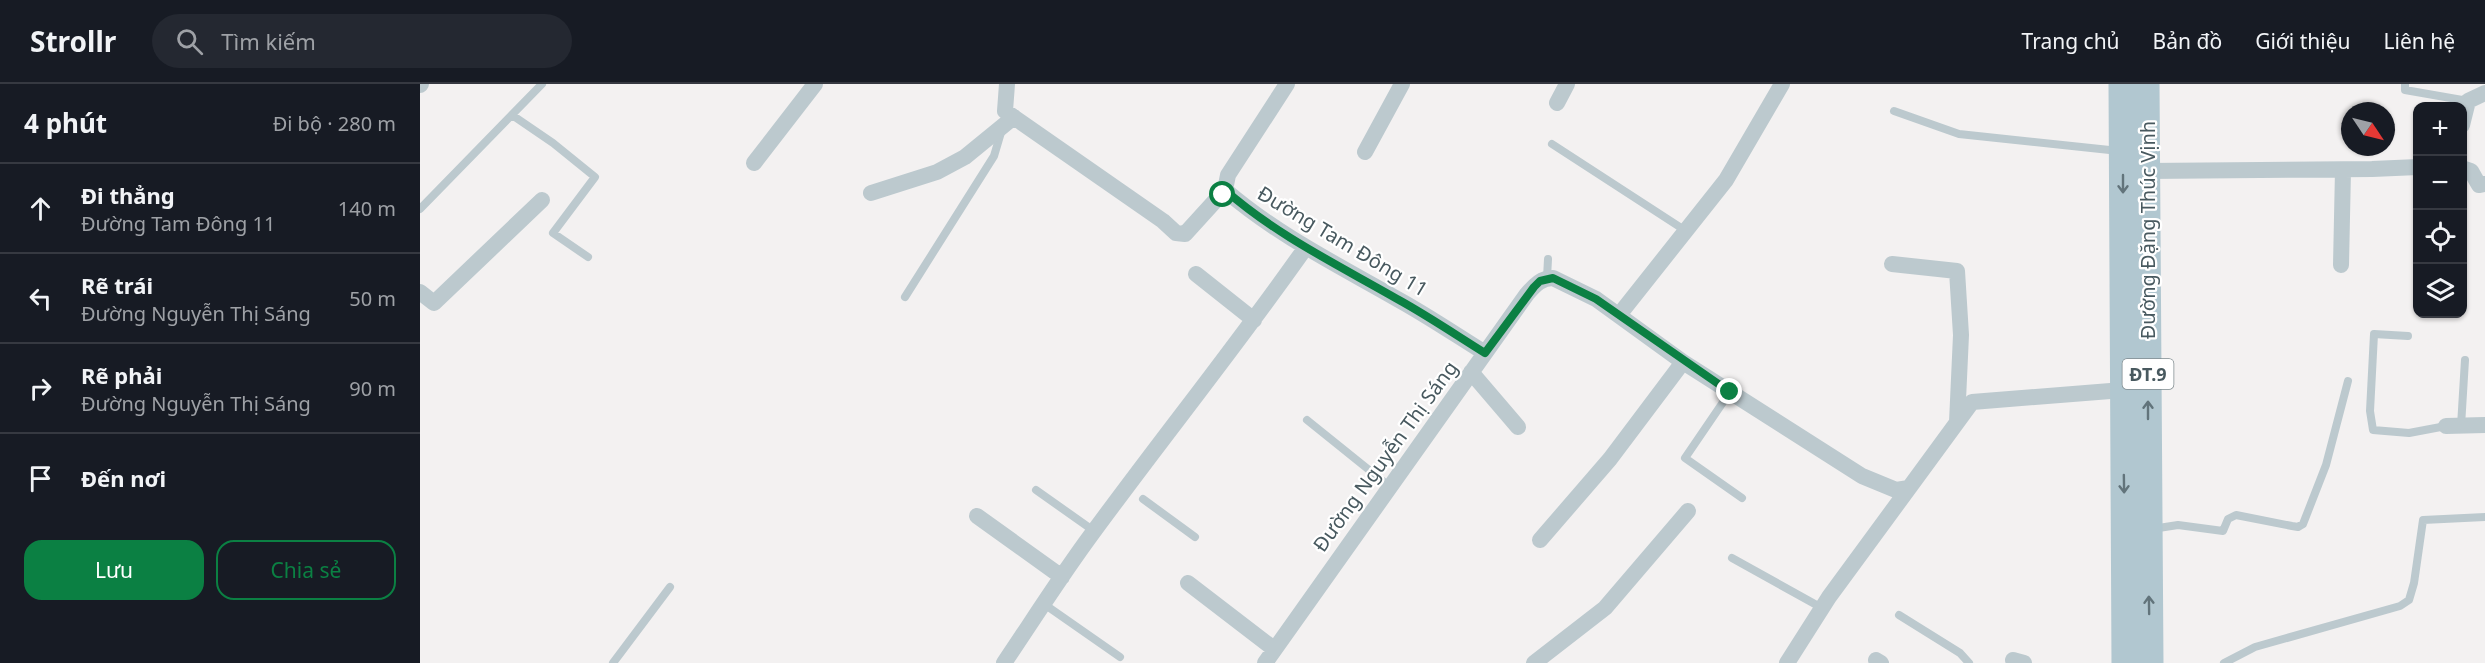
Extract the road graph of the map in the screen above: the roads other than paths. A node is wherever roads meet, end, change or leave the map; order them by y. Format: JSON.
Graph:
{"nodes":[{"id":1,"x":542,"y":84,"type":"edge"},
{"id":2,"x":815,"y":84,"type":"edge"},
{"id":3,"x":1007,"y":84,"type":"edge"},
{"id":4,"x":1287,"y":84,"type":"edge"},
{"id":5,"x":1402,"y":84,"type":"edge"},
{"id":6,"x":1567,"y":84,"type":"edge"},
{"id":7,"x":1782,"y":84,"type":"edge"},
{"id":8,"x":2122,"y":84,"type":"edge"},
{"id":9,"x":2146,"y":84,"type":"edge"},
{"id":10,"x":2405,"y":84,"type":"edge"},
{"id":11,"x":2485,"y":93,"type":"edge"},
{"id":12,"x":2468,"y":101,"type":"junction"},
{"id":13,"x":1557,"y":103,"type":"dead end"},
{"id":14,"x":2467,"y":106,"type":"edge"},
{"id":15,"x":1894,"y":111,"type":"dead end"},
{"id":16,"x":512,"y":115,"type":"junction"},
{"id":17,"x":1008,"y":122,"type":"junction"},
{"id":18,"x":1552,"y":144,"type":"dead end"},
{"id":19,"x":2122,"y":151,"type":"junction"},
{"id":20,"x":1365,"y":152,"type":"dead end"},
{"id":21,"x":754,"y":163,"type":"dead end"},
{"id":22,"x":2413,"y":167,"type":"edge"},
{"id":23,"x":2343,"y":170,"type":"junction"},
{"id":24,"x":2467,"y":170,"type":"edge"},
{"id":25,"x":2147,"y":171,"type":"junction"},
{"id":26,"x":2485,"y":184,"type":"edge"},
{"id":27,"x":1225,"y":190,"type":"junction"},
{"id":28,"x":871,"y":193,"type":"dead end"},
{"id":29,"x":542,"y":200,"type":"dead end"},
{"id":30,"x":420,"y":209,"type":"edge"},
{"id":31,"x":1686,"y":231,"type":"junction"},
{"id":32,"x":1306,"y":248,"type":"junction"},
{"id":33,"x":588,"y":257,"type":"dead end"},
{"id":34,"x":1548,"y":259,"type":"dead end"},
{"id":35,"x":1892,"y":264,"type":"dead end"},
{"id":36,"x":2342,"y":265,"type":"dead end"},
{"id":37,"x":1196,"y":274,"type":"dead end"},
{"id":38,"x":1547,"y":278,"type":"junction"},
{"id":39,"x":420,"y":292,"type":"edge"},
{"id":40,"x":905,"y":297,"type":"dead end"},
{"id":41,"x":1619,"y":315,"type":"junction"},
{"id":42,"x":1254,"y":321,"type":"junction"},
{"id":43,"x":2408,"y":336,"type":"dead end"},
{"id":44,"x":1485,"y":353,"type":"junction"},
{"id":45,"x":2465,"y":360,"type":"dead end"},
{"id":46,"x":1683,"y":362,"type":"junction"},
{"id":47,"x":1471,"y":372,"type":"junction"},
{"id":48,"x":2348,"y":381,"type":"dead end"},
{"id":49,"x":2123,"y":390,"type":"junction"},
{"id":50,"x":1730,"y":392,"type":"junction"},
{"id":51,"x":1307,"y":420,"type":"dead end"},
{"id":52,"x":1957,"y":423,"type":"junction"},
{"id":53,"x":2485,"y":425,"type":"edge"},
{"id":54,"x":2453,"y":426,"type":"junction"},
{"id":55,"x":1518,"y":427,"type":"dead end"},
{"id":56,"x":1389,"y":486,"type":"junction"},
{"id":57,"x":1909,"y":488,"type":"junction"},
{"id":58,"x":1036,"y":490,"type":"dead end"},
{"id":59,"x":1742,"y":498,"type":"dead end"},
{"id":60,"x":1143,"y":499,"type":"dead end"},
{"id":61,"x":1688,"y":511,"type":"dead end"},
{"id":62,"x":977,"y":516,"type":"dead end"},
{"id":63,"x":2485,"y":517,"type":"edge"},
{"id":64,"x":2148,"y":530,"type":"junction"},
{"id":65,"x":1094,"y":531,"type":"junction"},
{"id":66,"x":1196,"y":537,"type":"dead end"},
{"id":67,"x":1540,"y":540,"type":"dead end"},
{"id":68,"x":1732,"y":558,"type":"dead end"},
{"id":69,"x":1062,"y":578,"type":"junction"},
{"id":70,"x":1188,"y":583,"type":"dead end"},
{"id":71,"x":670,"y":587,"type":"dead end"},
{"id":72,"x":1044,"y":604,"type":"junction"},
{"id":73,"x":1822,"y":608,"type":"junction"},
{"id":74,"x":1899,"y":615,"type":"dead end"},
{"id":75,"x":1274,"y":649,"type":"junction"},
{"id":76,"x":1120,"y":657,"type":"dead end"},
{"id":77,"x":613,"y":663,"type":"edge"},
{"id":78,"x":1004,"y":663,"type":"edge"},
{"id":79,"x":1265,"y":663,"type":"edge"},
{"id":80,"x":1534,"y":663,"type":"edge"},
{"id":81,"x":1787,"y":663,"type":"edge"},
{"id":82,"x":1969,"y":663,"type":"edge"},
{"id":83,"x":2126,"y":663,"type":"edge"},
{"id":84,"x":2150,"y":663,"type":"edge"},
{"id":85,"x":2224,"y":663,"type":"edge"}],
"edges":[{"from":1,"to":16,"type":"lane"},
{"from":2,"to":21,"type":"street"},
{"from":3,"to":17,"type":"street"},
{"from":4,"to":27,"type":"street"},
{"from":5,"to":20,"type":"street"},
{"from":6,"to":13,"type":"street"},
{"from":7,"to":31,"type":"street"},
{"from":8,"to":19,"type":"main road","name":"Đường Đặng Thúc Vịnh","number":"ĐT.9"},
{"from":9,"to":25,"type":"main road","name":"Đường Đặng Thúc Vịnh","number":"ĐT.9"},
{"from":10,"to":12,"type":"lane"},
{"from":11,"to":12,"type":"street"},
{"from":12,"to":14,"type":"street"},
{"from":15,"to":19,"type":"lane"},
{"from":16,"to":30,"type":"lane"},
{"from":16,"to":33,"type":"lane"},
{"from":17,"to":27,"type":"street"},
{"from":17,"to":28,"type":"street"},
{"from":17,"to":40,"type":"lane"},
{"from":18,"to":31,"type":"lane"},
{"from":19,"to":49,"type":"main road","name":"Đường Đặng Thúc Vịnh","number":"ĐT.9","one_way":true},
{"from":22,"to":23,"type":"street"},
{"from":23,"to":25,"type":"street"},
{"from":23,"to":36,"type":"street"},
{"from":24,"to":26,"type":"street"},
{"from":64,"to":25,"type":"main road","name":"Đường Đặng Thúc Vịnh","number":"ĐT.9","one_way":true},
{"from":27,"to":32,"type":"street","name":"Đường Tam Đông 11"},
{"from":29,"to":39,"type":"street"},
{"from":31,"to":41,"type":"street"},
{"from":32,"to":42,"type":"street"},
{"from":32,"to":44,"type":"street","name":"Đường Tam Đông 11"},
{"from":34,"to":38,"type":"lane"},
{"from":35,"to":52,"type":"street"},
{"from":37,"to":42,"type":"street"},
{"from":38,"to":41,"type":"street"},
{"from":38,"to":44,"type":"street","name":"Đường Nguyễn Thị Sáng"},
{"from":41,"to":46,"type":"street"},
{"from":42,"to":65,"type":"street"},
{"from":43,"to":54,"type":"lane"},
{"from":44,"to":47,"type":"street","name":"Đường Nguyễn Thị Sáng"},
{"from":45,"to":54,"type":"lane"},
{"from":46,"to":50,"type":"street"},
{"from":46,"to":67,"type":"street"},
{"from":47,"to":55,"type":"street"},
{"from":47,"to":56,"type":"street","name":"Đường Nguyễn Thị Sáng"},
{"from":48,"to":64,"type":"lane"},
{"from":49,"to":52,"type":"street"},
{"from":49,"to":83,"type":"main road","name":"Đường Đặng Thúc Vịnh","number":"ĐT.9","one_way":true},
{"from":50,"to":57,"type":"street"},
{"from":50,"to":59,"type":"lane"},
{"from":51,"to":56,"type":"lane"},
{"from":52,"to":57,"type":"street"},
{"from":53,"to":54,"type":"street"},
{"from":56,"to":75,"type":"street","name":"Đường Nguyễn Thị Sáng"},
{"from":57,"to":73,"type":"street"},
{"from":58,"to":65,"type":"lane"},
{"from":60,"to":66,"type":"lane"},
{"from":61,"to":80,"type":"street"},
{"from":62,"to":69,"type":"street"},
{"from":63,"to":85,"type":"lane"},
{"from":84,"to":64,"type":"main road","name":"Đường Đặng Thúc Vịnh","number":"ĐT.9","one_way":true},
{"from":65,"to":69,"type":"street"},
{"from":68,"to":73,"type":"lane"},
{"from":69,"to":72,"type":"street"},
{"from":70,"to":75,"type":"street"},
{"from":71,"to":77,"type":"lane"},
{"from":72,"to":76,"type":"lane"},
{"from":72,"to":78,"type":"street"},
{"from":73,"to":81,"type":"street"},
{"from":74,"to":82,"type":"lane"},
{"from":75,"to":79,"type":"street","name":"Đường Nguyễn Thị Sáng"}]}
